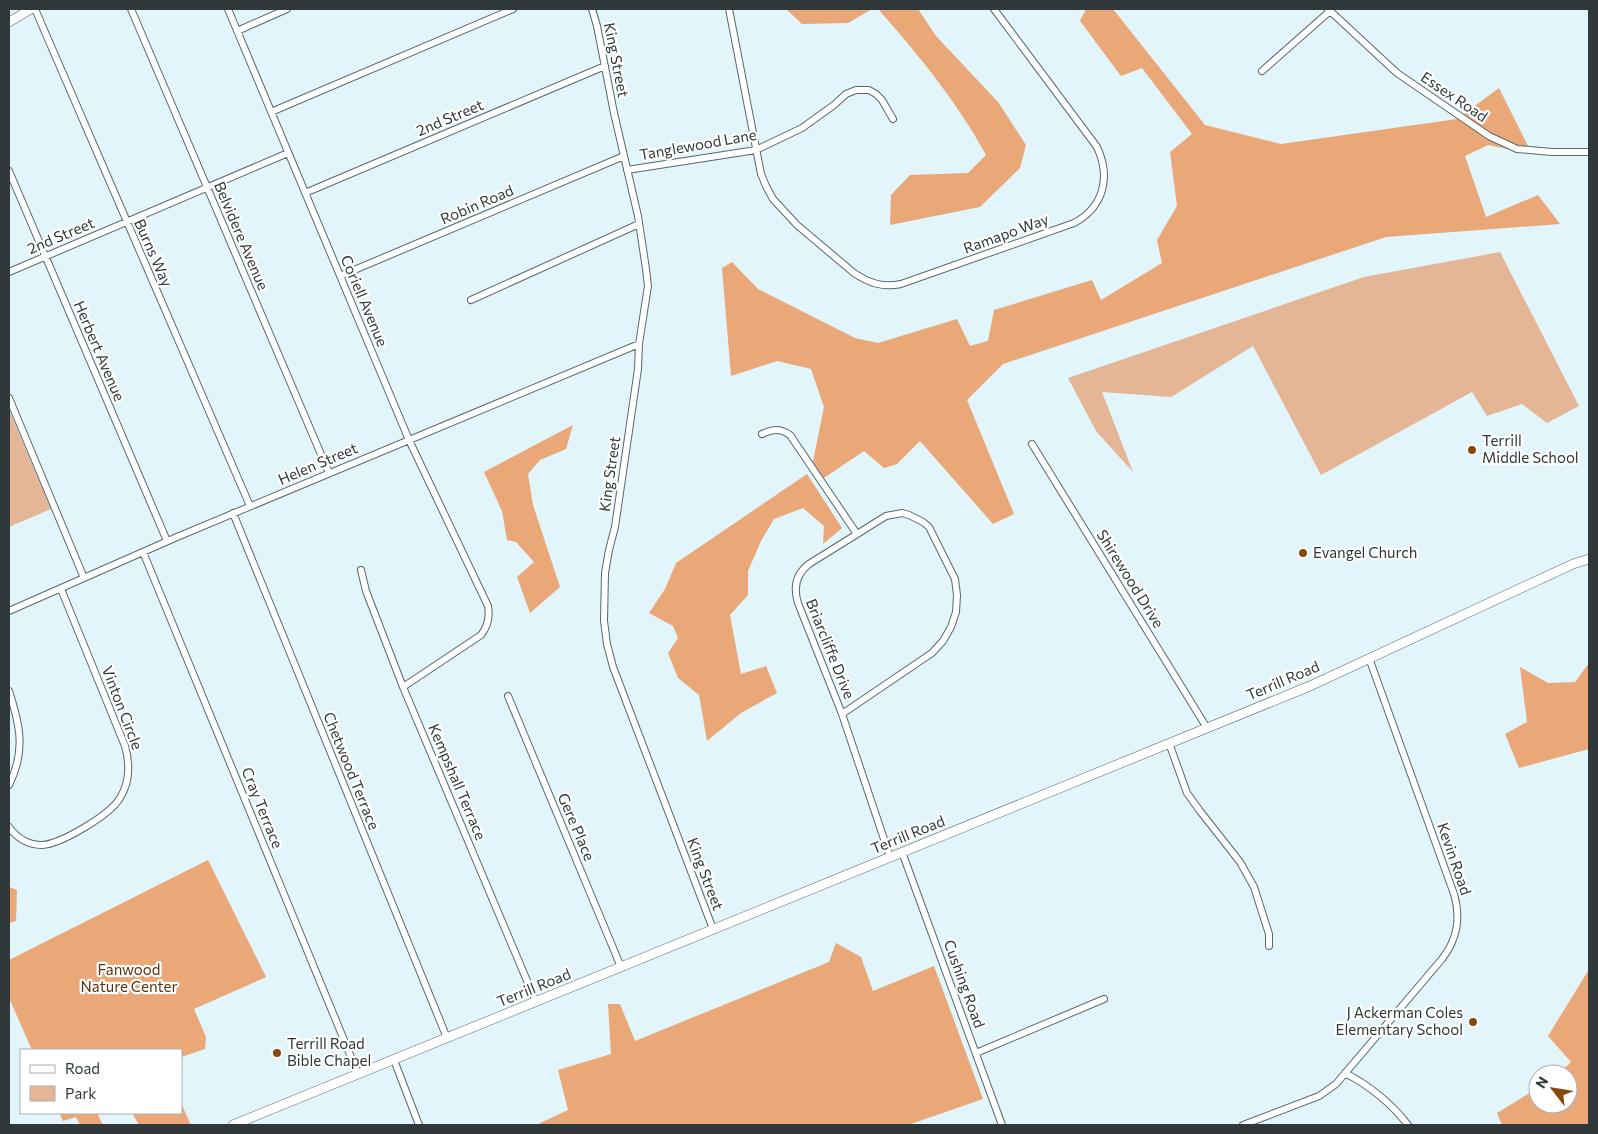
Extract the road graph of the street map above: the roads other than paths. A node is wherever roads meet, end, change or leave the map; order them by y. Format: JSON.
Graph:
{"nodes":[{"id":1,"x":31,"y":9,"type":"edge"},
{"id":2,"x":35,"y":9,"type":"edge"},
{"id":3,"x":130,"y":9,"type":"edge"},
{"id":4,"x":228,"y":9,"type":"edge"},
{"id":5,"x":287,"y":9,"type":"edge"},
{"id":6,"x":513,"y":9,"type":"edge"},
{"id":7,"x":592,"y":9,"type":"edge"},
{"id":8,"x":729,"y":9,"type":"edge"},
{"id":9,"x":994,"y":9,"type":"edge"},
{"id":10,"x":1329,"y":10,"type":"edge"},
{"id":11,"x":9,"y":22,"type":"edge"},
{"id":12,"x":237,"y":31,"type":"junction"},
{"id":13,"x":605,"y":66,"type":"junction"},
{"id":14,"x":1262,"y":71,"type":"dead end"},
{"id":15,"x":271,"y":112,"type":"junction"},
{"id":16,"x":893,"y":119,"type":"dead end"},
{"id":17,"x":756,"y":150,"type":"junction"},
{"id":18,"x":1589,"y":152,"type":"edge"},
{"id":19,"x":288,"y":153,"type":"junction"},
{"id":20,"x":624,"y":156,"type":"junction"},
{"id":21,"x":627,"y":170,"type":"junction"},
{"id":22,"x":9,"y":171,"type":"edge"},
{"id":23,"x":207,"y":188,"type":"junction"},
{"id":24,"x":305,"y":193,"type":"junction"},
{"id":25,"x":126,"y":222,"type":"junction"},
{"id":26,"x":639,"y":224,"type":"junction"},
{"id":27,"x":45,"y":256,"type":"junction"},
{"id":28,"x":9,"y":272,"type":"edge"},
{"id":29,"x":340,"y":276,"type":"junction"},
{"id":30,"x":471,"y":300,"type":"dead end"},
{"id":31,"x":639,"y":344,"type":"junction"},
{"id":32,"x":9,"y":398,"type":"edge"},
{"id":33,"x":762,"y":434,"type":"dead end"},
{"id":34,"x":409,"y":440,"type":"junction"},
{"id":35,"x":1032,"y":444,"type":"dead end"},
{"id":36,"x":329,"y":473,"type":"junction"},
{"id":37,"x":250,"y":506,"type":"junction"},
{"id":38,"x":233,"y":513,"type":"junction"},
{"id":39,"x":858,"y":534,"type":"junction"},
{"id":40,"x":167,"y":541,"type":"junction"},
{"id":41,"x":143,"y":552,"type":"junction"},
{"id":42,"x":1589,"y":559,"type":"edge"},
{"id":43,"x":361,"y":570,"type":"dead end"},
{"id":44,"x":84,"y":578,"type":"junction"},
{"id":45,"x":61,"y":589,"type":"junction"},
{"id":46,"x":9,"y":611,"type":"edge"},
{"id":47,"x":1369,"y":658,"type":"junction"},
{"id":48,"x":403,"y":687,"type":"junction"},
{"id":49,"x":9,"y":691,"type":"edge"},
{"id":50,"x":508,"y":696,"type":"dead end"},
{"id":51,"x":842,"y":714,"type":"junction"},
{"id":52,"x":1207,"y":728,"type":"junction"},
{"id":53,"x":1169,"y":744,"type":"junction"},
{"id":54,"x":9,"y":785,"type":"edge"},
{"id":55,"x":9,"y":827,"type":"edge"},
{"id":56,"x":902,"y":852,"type":"junction"},
{"id":57,"x":890,"y":857,"type":"junction"},
{"id":58,"x":713,"y":929,"type":"junction"},
{"id":59,"x":1268,"y":946,"type":"dead end"},
{"id":60,"x":621,"y":967,"type":"junction"},
{"id":61,"x":1104,"y":999,"type":"dead end"},
{"id":62,"x":536,"y":1002,"type":"junction"},
{"id":63,"x":447,"y":1038,"type":"junction"},
{"id":64,"x":976,"y":1053,"type":"junction"},
{"id":65,"x":394,"y":1060,"type":"junction"},
{"id":66,"x":1345,"y":1073,"type":"junction"},
{"id":67,"x":358,"y":1074,"type":"junction"},
{"id":68,"x":233,"y":1125,"type":"edge"},
{"id":69,"x":420,"y":1125,"type":"edge"},
{"id":70,"x":1002,"y":1125,"type":"edge"},
{"id":71,"x":1243,"y":1125,"type":"edge"},
{"id":72,"x":1408,"y":1125,"type":"edge"}],
"edges":[{"from":1,"to":11,"type":"street"},
{"from":2,"to":25,"type":"street","name":"Burns Way"},
{"from":3,"to":23,"type":"street","name":"Belvidere Avenue"},
{"from":4,"to":12,"type":"street","name":"Coriell Avenue"},
{"from":5,"to":12,"type":"street"},
{"from":6,"to":15,"type":"street"},
{"from":7,"to":13,"type":"street","name":"King Street"},
{"from":8,"to":17,"type":"street","name":"Ramapo Way"},
{"from":9,"to":17,"type":"street","name":"Ramapo Way"},
{"from":10,"to":14,"type":"street"},
{"from":10,"to":18,"type":"street","name":"Essex Road"},
{"from":12,"to":15,"type":"street","name":"Coriell Avenue"},
{"from":13,"to":20,"type":"street","name":"King Street"},
{"from":13,"to":24,"type":"street","name":"2nd Street"},
{"from":15,"to":19,"type":"street","name":"Coriell Avenue"},
{"from":16,"to":17,"type":"street","name":"Tanglewood Lane"},
{"from":17,"to":21,"type":"street","name":"Tanglewood Lane"},
{"from":19,"to":23,"type":"street","name":"2nd Street"},
{"from":19,"to":24,"type":"street","name":"Coriell Avenue"},
{"from":20,"to":21,"type":"street","name":"King Street"},
{"from":20,"to":29,"type":"street","name":"Robin Road"},
{"from":21,"to":26,"type":"street","name":"King Street"},
{"from":22,"to":27,"type":"street","name":"Herbert Avenue"},
{"from":23,"to":25,"type":"street","name":"2nd Street"},
{"from":23,"to":36,"type":"street","name":"Belvidere Avenue"},
{"from":24,"to":29,"type":"street","name":"Coriell Avenue"},
{"from":25,"to":27,"type":"street","name":"2nd Street"},
{"from":25,"to":37,"type":"street","name":"Burns Way"},
{"from":26,"to":30,"type":"street"},
{"from":26,"to":31,"type":"street","name":"King Street"},
{"from":27,"to":28,"type":"street","name":"2nd Street"},
{"from":27,"to":40,"type":"street","name":"Herbert Avenue"},
{"from":29,"to":34,"type":"street","name":"Coriell Avenue"},
{"from":31,"to":34,"type":"street","name":"Helen Street"},
{"from":31,"to":58,"type":"street","name":"King Street"},
{"from":32,"to":44,"type":"street"},
{"from":33,"to":39,"type":"street"},
{"from":34,"to":36,"type":"street","name":"Helen Street"},
{"from":34,"to":48,"type":"street","name":"Coriell Avenue"},
{"from":35,"to":52,"type":"street","name":"Shirewood Drive"},
{"from":36,"to":37,"type":"street","name":"Helen Street"},
{"from":37,"to":38,"type":"street","name":"Helen Street"},
{"from":38,"to":40,"type":"street","name":"Helen Street"},
{"from":38,"to":63,"type":"street","name":"Chetwood Terrace"},
{"from":39,"to":51,"type":"street","name":"Briarcliffe Drive"},
{"from":39,"to":51,"type":"street","name":"Briarcliffe Drive"},
{"from":40,"to":41,"type":"street","name":"Helen Street"},
{"from":41,"to":44,"type":"street","name":"Helen Street"},
{"from":41,"to":67,"type":"street","name":"Cray Terrace"},
{"from":42,"to":47,"type":"street","name":"Terrill Road"},
{"from":43,"to":48,"type":"street","name":"Kempshall Terrace"},
{"from":44,"to":45,"type":"street","name":"Helen Street"},
{"from":45,"to":46,"type":"street","name":"Helen Street"},
{"from":45,"to":55,"type":"street","name":"Vinton Circle"},
{"from":47,"to":52,"type":"street","name":"Terrill Road"},
{"from":47,"to":66,"type":"street","name":"Kevin Road"},
{"from":48,"to":62,"type":"street","name":"Kempshall Terrace"},
{"from":49,"to":54,"type":"street"},
{"from":50,"to":60,"type":"street","name":"Gere Place"},
{"from":51,"to":57,"type":"street","name":"Briarcliffe Drive"},
{"from":52,"to":53,"type":"street","name":"Terrill Road"},
{"from":53,"to":56,"type":"street","name":"Terrill Road"},
{"from":53,"to":59,"type":"street"},
{"from":56,"to":57,"type":"street","name":"Terrill Road"},
{"from":56,"to":64,"type":"street","name":"Cushing Road"},
{"from":57,"to":58,"type":"street","name":"Terrill Road"},
{"from":58,"to":60,"type":"street","name":"Terrill Road"},
{"from":60,"to":62,"type":"street","name":"Terrill Road"},
{"from":61,"to":64,"type":"street"},
{"from":62,"to":63,"type":"street","name":"Terrill Road"},
{"from":63,"to":65,"type":"street","name":"Terrill Road"},
{"from":64,"to":70,"type":"street","name":"Cushing Road"},
{"from":65,"to":67,"type":"street","name":"Terrill Road"},
{"from":65,"to":69,"type":"street"},
{"from":66,"to":71,"type":"street","name":"Kevin Road"},
{"from":66,"to":72,"type":"street"},
{"from":67,"to":68,"type":"street","name":"Terrill Road"}]}
